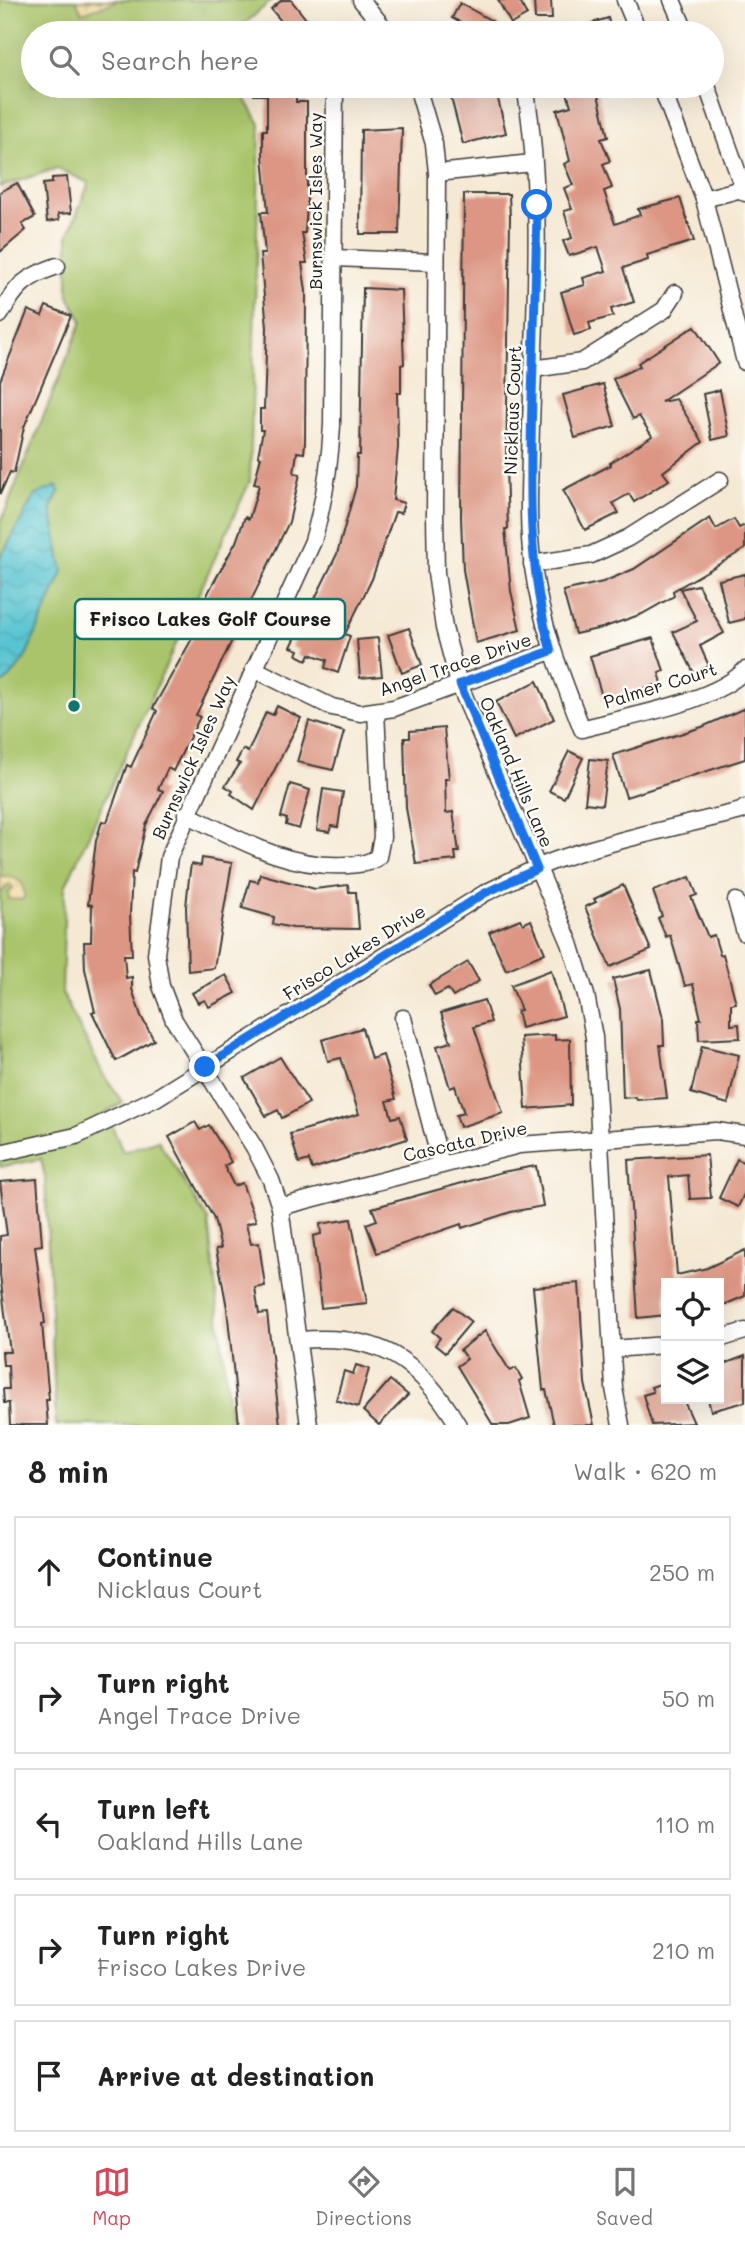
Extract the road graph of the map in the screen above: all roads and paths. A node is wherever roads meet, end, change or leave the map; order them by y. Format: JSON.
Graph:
{"nodes":[{"id":1,"x":361,"y":0,"type":"edge"},
{"id":2,"x":625,"y":0,"type":"edge"},
{"id":3,"x":672,"y":0,"type":"edge"},
{"id":4,"x":378,"y":21,"type":"edge"},
{"id":5,"x":634,"y":21,"type":"edge"},
{"id":6,"x":680,"y":21,"type":"edge"},
{"id":7,"x":335,"y":98,"type":"edge"},
{"id":8,"x":421,"y":98,"type":"edge"},
{"id":9,"x":526,"y":98,"type":"edge"},
{"id":10,"x":666,"y":98,"type":"edge"},
{"id":11,"x":711,"y":98,"type":"edge"},
{"id":12,"x":532,"y":163,"type":"junction"},
{"id":13,"x":436,"y":173,"type":"junction"},
{"id":14,"x":744,"y":190,"type":"edge"},
{"id":15,"x":704,"y":199,"type":"junction"},
{"id":16,"x":334,"y":258,"type":"junction"},
{"id":17,"x":436,"y":262,"type":"junction"},
{"id":18,"x":57,"y":266,"type":"dead end"},
{"id":19,"x":675,"y":293,"type":"dead end"},
{"id":20,"x":0,"y":315,"type":"edge"},
{"id":21,"x":745,"y":362,"type":"edge"},
{"id":22,"x":533,"y":369,"type":"junction"},
{"id":23,"x":720,"y":480,"type":"dead end"},
{"id":24,"x":532,"y":564,"type":"junction"},
{"id":25,"x":551,"y":651,"type":"junction"},
{"id":26,"x":254,"y":669,"type":"junction"},
{"id":27,"x":745,"y":670,"type":"edge"},
{"id":28,"x":460,"y":684,"type":"junction"},
{"id":29,"x":376,"y":711,"type":"junction"},
{"id":30,"x":582,"y":729,"type":"joint"},
{"id":31,"x":744,"y":811,"type":"edge"},
{"id":32,"x":186,"y":814,"type":"junction"},
{"id":33,"x":537,"y":869,"type":"junction"},
{"id":34,"x":736,"y":901,"type":"dead end"},
{"id":35,"x":745,"y":933,"type":"edge"},
{"id":36,"x":403,"y":1018,"type":"dead end"},
{"id":37,"x":205,"y":1067,"type":"junction"},
{"id":38,"x":745,"y":1135,"type":"edge"},
{"id":39,"x":600,"y":1140,"type":"junction"},
{"id":40,"x":0,"y":1153,"type":"edge"},
{"id":41,"x":442,"y":1164,"type":"junction"},
{"id":42,"x":280,"y":1207,"type":"junction"},
{"id":43,"x":745,"y":1331,"type":"edge"},
{"id":44,"x":724,"y":1337,"type":"edge"},
{"id":45,"x":300,"y":1340,"type":"junction"},
{"id":46,"x":661,"y":1345,"type":"edge"},
{"id":47,"x":612,"y":1349,"type":"junction"},
{"id":48,"x":309,"y":1425,"type":"edge"},
{"id":49,"x":458,"y":1425,"type":"edge"},
{"id":50,"x":621,"y":1425,"type":"edge"}],
"edges":[{"from":1,"to":4,"type":"street"},
{"from":2,"to":5,"type":"street"},
{"from":3,"to":6,"type":"street"},
{"from":7,"to":16,"type":"street","name":"Burnswick Isles Way"},
{"from":8,"to":13,"type":"street","name":"Oakland Hills Lane"},
{"from":9,"to":12,"type":"street","name":"Nicklaus Court"},
{"from":10,"to":15,"type":"street"},
{"from":11,"to":14,"type":"street"},
{"from":12,"to":13,"type":"street"},
{"from":12,"to":22,"type":"street","name":"Nicklaus Court"},
{"from":13,"to":17,"type":"street","name":"Oakland Hills Lane"},
{"from":14,"to":15,"type":"street"},
{"from":15,"to":21,"type":"street"},
{"from":16,"to":17,"type":"street"},
{"from":16,"to":26,"type":"street","name":"Burnswick Isles Way"},
{"from":17,"to":28,"type":"street","name":"Oakland Hills Lane"},
{"from":18,"to":20,"type":"street"},
{"from":19,"to":22,"type":"street"},
{"from":22,"to":24,"type":"street","name":"Nicklaus Court"},
{"from":23,"to":24,"type":"street"},
{"from":24,"to":25,"type":"street","name":"Nicklaus Court"},
{"from":25,"to":28,"type":"street","name":"Angel Trace Drive"},
{"from":25,"to":30,"type":"street","name":"Nicklaus Court"},
{"from":26,"to":29,"type":"street","name":"Angel Trace Drive"},
{"from":26,"to":32,"type":"street","name":"Burnswick Isles Way"},
{"from":27,"to":30,"type":"street","name":"Palmer Court"},
{"from":28,"to":29,"type":"street","name":"Angel Trace Drive"},
{"from":28,"to":33,"type":"street","name":"Oakland Hills Lane"},
{"from":29,"to":32,"type":"street"},
{"from":31,"to":33,"type":"street","name":"Frisco Lakes Drive"},
{"from":32,"to":37,"type":"street","name":"Burnswick Isles Way"},
{"from":33,"to":37,"type":"street","name":"Frisco Lakes Drive"},
{"from":33,"to":39,"type":"street","name":"Oakland Hills Lane"},
{"from":34,"to":35,"type":"street"},
{"from":36,"to":41,"type":"street"},
{"from":37,"to":40,"type":"street","name":"Frisco Lakes Drive"},
{"from":37,"to":42,"type":"street","name":"Burnswick Isles Way"},
{"from":38,"to":39,"type":"street","name":"Cascata Drive"},
{"from":39,"to":41,"type":"street","name":"Cascata Drive"},
{"from":39,"to":47,"type":"street","name":"Oakland Hills Lane"},
{"from":41,"to":42,"type":"street","name":"Cascata Drive"},
{"from":42,"to":45,"type":"street","name":"Burnswick Isles Way"},
{"from":43,"to":44,"type":"street"},
{"from":45,"to":48,"type":"street","name":"Burnswick Isles Way"},
{"from":45,"to":49,"type":"street"},
{"from":46,"to":47,"type":"street"},
{"from":47,"to":50,"type":"street","name":"Oakland Hills Lane"}]}
